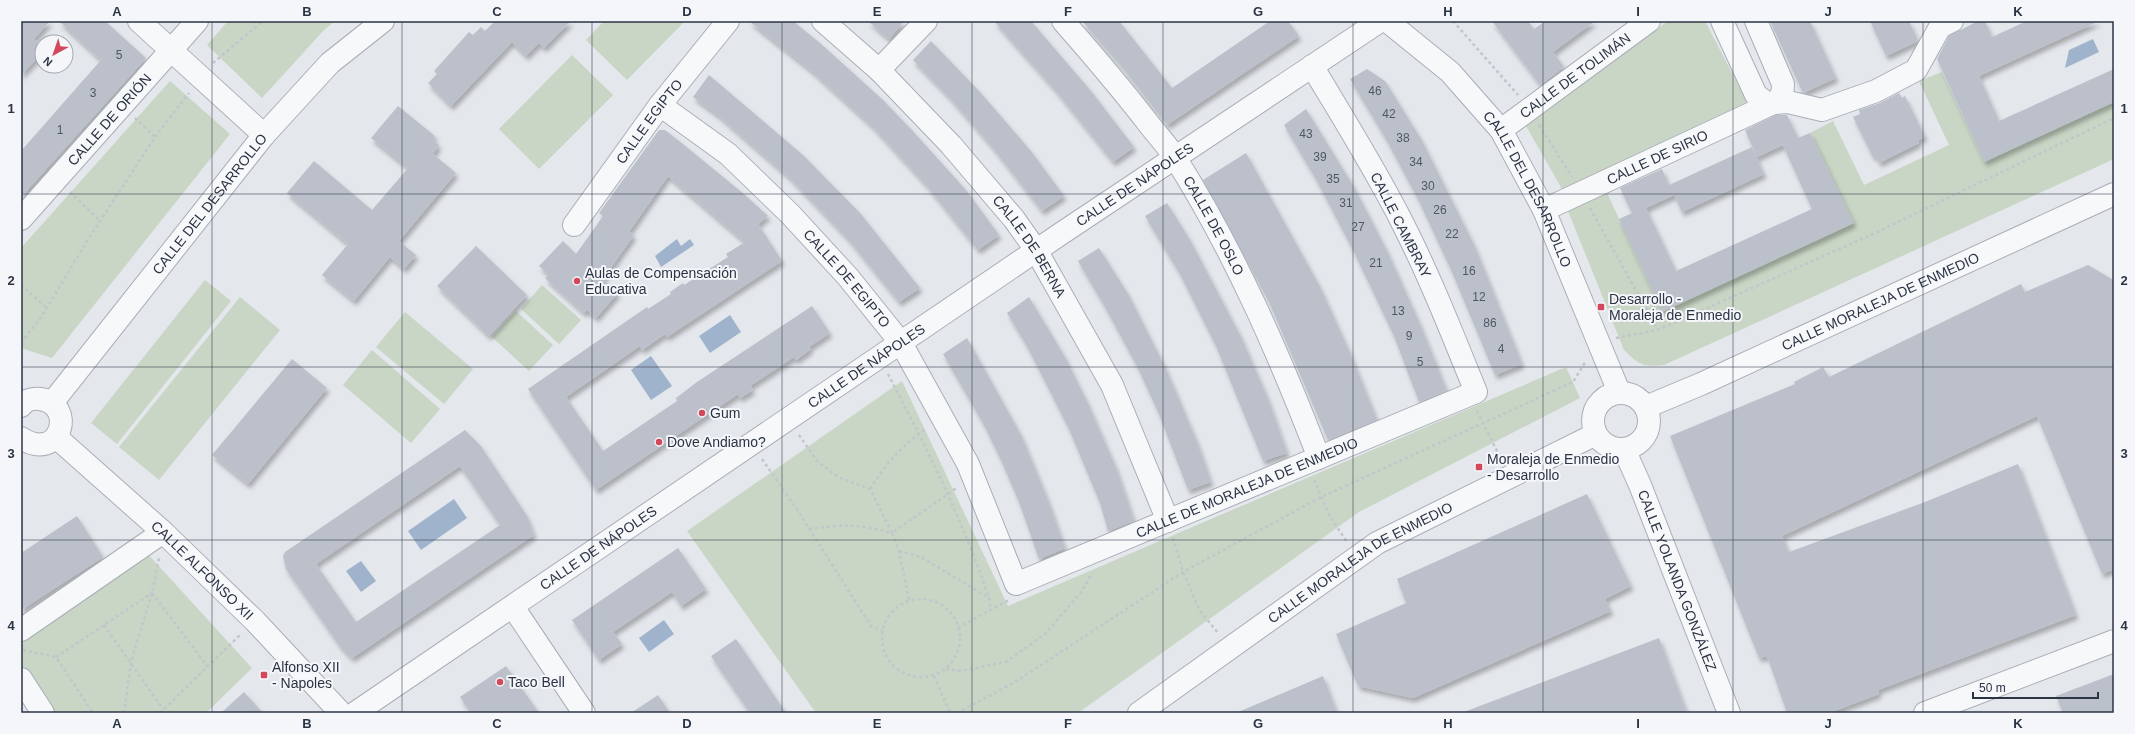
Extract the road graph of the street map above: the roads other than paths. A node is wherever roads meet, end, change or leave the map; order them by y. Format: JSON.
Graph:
{"nodes":[{"id":1,"x":139,"y":21,"type":"edge"},
{"id":2,"x":197,"y":21,"type":"edge"},
{"id":3,"x":383,"y":21,"type":"edge"},
{"id":4,"x":728,"y":21,"type":"edge"},
{"id":5,"x":823,"y":21,"type":"edge"},
{"id":6,"x":926,"y":21,"type":"edge"},
{"id":7,"x":1063,"y":21,"type":"edge"},
{"id":8,"x":1380,"y":21,"type":"edge"},
{"id":9,"x":1387,"y":21,"type":"edge"},
{"id":10,"x":1649,"y":21,"type":"edge"},
{"id":11,"x":1722,"y":21,"type":"edge"},
{"id":12,"x":1756,"y":21,"type":"edge"},
{"id":13,"x":1941,"y":22,"type":"edge"},
{"id":14,"x":171,"y":50,"type":"junction"},
{"id":15,"x":1312,"y":66,"type":"junction"},
{"id":16,"x":879,"y":70,"type":"junction"},
{"id":17,"x":1773,"y":104,"type":"junction"},
{"id":18,"x":660,"y":105,"type":"junction"},
{"id":19,"x":1500,"y":130,"type":"junction"},
{"id":20,"x":264,"y":135,"type":"junction"},
{"id":21,"x":1175,"y":158,"type":"junction"},
{"id":22,"x":2114,"y":194,"type":"edge"},
{"id":23,"x":1544,"y":210,"type":"junction"},
{"id":24,"x":21,"y":219,"type":"edge"},
{"id":25,"x":574,"y":225,"type":"dead end"},
{"id":26,"x":1036,"y":250,"type":"junction"},
{"id":27,"x":901,"y":343,"type":"junction"},
{"id":28,"x":1618,"y":392,"type":"junction"},
{"id":29,"x":1473,"y":393,"type":"joint"},
{"id":30,"x":22,"y":403,"type":"edge"},
{"id":31,"x":52,"y":403,"type":"junction"},
{"id":32,"x":1646,"y":407,"type":"junction"},
{"id":33,"x":1596,"y":434,"type":"junction"},
{"id":34,"x":56,"y":437,"type":"junction"},
{"id":35,"x":24,"y":446,"type":"edge"},
{"id":36,"x":1624,"y":449,"type":"junction"},
{"id":37,"x":1313,"y":460,"type":"junction"},
{"id":38,"x":1168,"y":521,"type":"junction"},
{"id":39,"x":163,"y":532,"type":"junction"},
{"id":40,"x":1016,"y":584,"type":"joint"},
{"id":41,"x":513,"y":607,"type":"junction"},
{"id":42,"x":21,"y":630,"type":"edge"},
{"id":43,"x":2114,"y":641,"type":"edge"},
{"id":44,"x":21,"y":679,"type":"edge"},
{"id":45,"x":43,"y":713,"type":"edge"},
{"id":46,"x":341,"y":713,"type":"edge"},
{"id":47,"x":355,"y":713,"type":"edge"},
{"id":48,"x":584,"y":713,"type":"edge"},
{"id":49,"x":1139,"y":713,"type":"edge"},
{"id":50,"x":1730,"y":713,"type":"edge"},
{"id":51,"x":1926,"y":713,"type":"edge"}],
"edges":[{"from":1,"to":14,"type":"street"},
{"from":2,"to":14,"type":"street","name":"CALLE DE ORIÓN"},
{"from":3,"to":20,"type":"street","name":"CALLE DEL DESARROLLO"},
{"from":4,"to":18,"type":"street","name":"CALLE EGIPTO"},
{"from":5,"to":16,"type":"street","name":"CALLE DE BERNA"},
{"from":6,"to":16,"type":"street"},
{"from":7,"to":21,"type":"street","name":"CALLE DE OSLO"},
{"from":8,"to":15,"type":"street","name":"CALLE DE NÁPOLES"},
{"from":9,"to":19,"type":"street","name":"CALLE DEL DESARROLLO"},
{"from":10,"to":19,"type":"street","name":"CALLE DE TOLIMÁN"},
{"from":11,"to":17,"type":"street"},
{"from":12,"to":17,"type":"street"},
{"from":13,"to":17,"type":"street","name":"CALLE DE SIRIO"},
{"from":14,"to":20,"type":"street"},
{"from":14,"to":24,"type":"street","name":"CALLE DE ORIÓN"},
{"from":15,"to":21,"type":"street","name":"CALLE DE NÁPOLES"},
{"from":15,"to":29,"type":"street","name":"CALLE CAMBRAY"},
{"from":16,"to":26,"type":"street","name":"CALLE DE BERNA"},
{"from":17,"to":23,"type":"street","name":"CALLE DE SIRIO"},
{"from":18,"to":25,"type":"street","name":"CALLE EGIPTO"},
{"from":18,"to":27,"type":"street","name":"CALLE DE EGIPTO"},
{"from":19,"to":23,"type":"street","name":"CALLE DEL DESARROLLO"},
{"from":20,"to":31,"type":"street","name":"CALLE DEL DESARROLLO"},
{"from":21,"to":26,"type":"street","name":"CALLE DE NÁPOLES"},
{"from":21,"to":37,"type":"street","name":"CALLE DE OSLO"},
{"from":22,"to":32,"type":"street","name":"CALLE MORALEJA DE ENMEDIO"},
{"from":23,"to":28,"type":"street","name":"CALLE DEL DESARROLLO"},
{"from":26,"to":27,"type":"street","name":"CALLE DE NÁPOLES"},
{"from":26,"to":38,"type":"street","name":"CALLE DE BERNA"},
{"from":27,"to":40,"type":"street","name":"CALLE DE EGIPTO"},
{"from":27,"to":41,"type":"street","name":"CALLE DE NÁPOLES"},
{"from":28,"to":32,"type":"street"},
{"from":28,"to":33,"type":"street"},
{"from":29,"to":37,"type":"street","name":"CALLE DE MORALEJA DE ENMEDIO"},
{"from":30,"to":31,"type":"street"},
{"from":31,"to":34,"type":"street"},
{"from":32,"to":36,"type":"street"},
{"from":33,"to":36,"type":"street"},
{"from":33,"to":49,"type":"street","name":"CALLE MORALEJA DE ENMEDIO"},
{"from":34,"to":35,"type":"street"},
{"from":34,"to":39,"type":"street","name":"CALLE ALFONSO XII"},
{"from":36,"to":50,"type":"street","name":"CALLE YOLANDA GONZÁLEZ"},
{"from":37,"to":38,"type":"street","name":"CALLE DE MORALEJA DE ENMEDIO"},
{"from":38,"to":40,"type":"street","name":"CALLE DE MORALEJA DE ENMEDIO"},
{"from":39,"to":42,"type":"street"},
{"from":39,"to":46,"type":"street","name":"CALLE ALFONSO XII"},
{"from":41,"to":47,"type":"street","name":"CALLE DE NÁPOLES"},
{"from":41,"to":48,"type":"street"},
{"from":43,"to":51,"type":"street"},
{"from":44,"to":45,"type":"street"}]}
